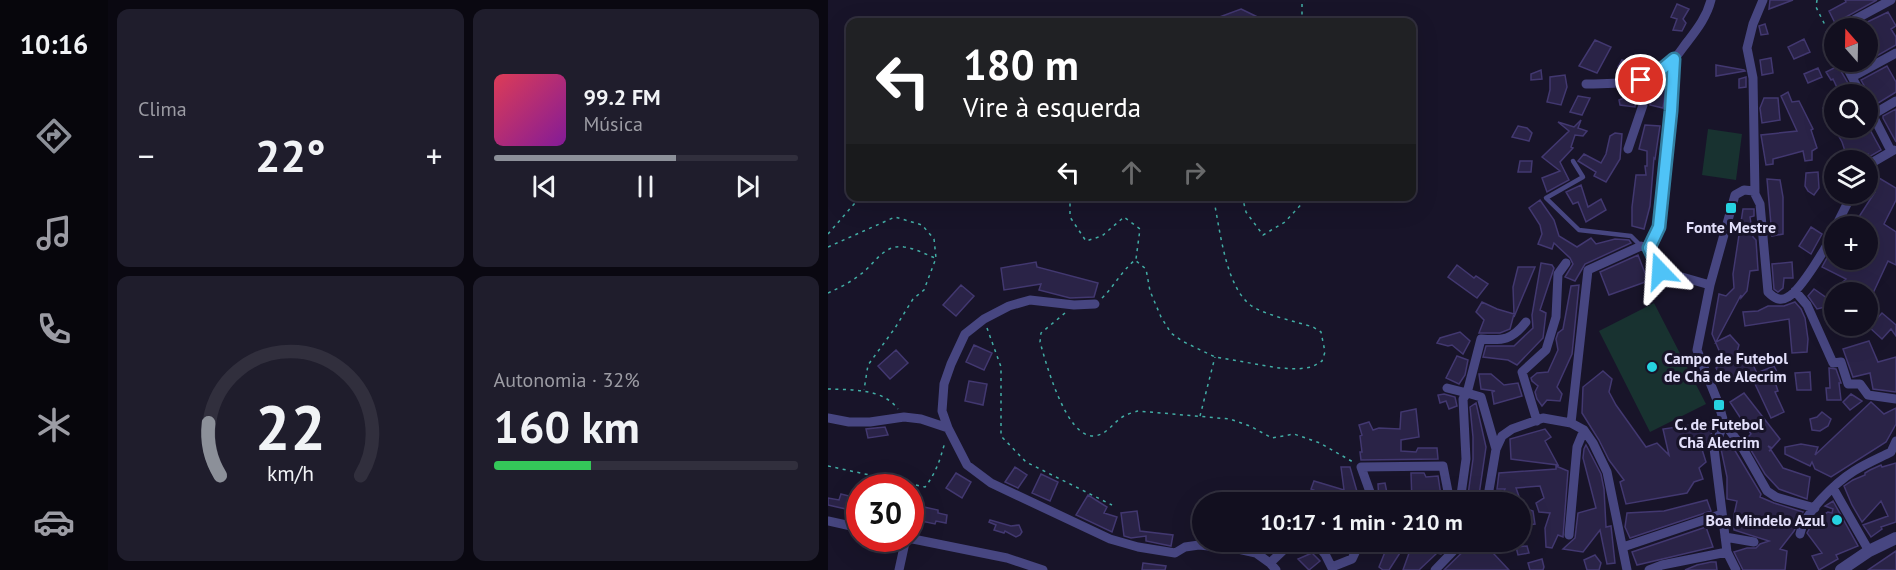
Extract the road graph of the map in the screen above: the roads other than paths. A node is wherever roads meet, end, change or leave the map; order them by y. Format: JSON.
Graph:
{"nodes":[{"id":1,"x":1711,"y":0,"type":"edge"},
{"id":2,"x":1762,"y":0,"type":"edge"},
{"id":3,"x":1892,"y":0,"type":"edge"},
{"id":4,"x":1896,"y":7,"type":"edge"},
{"id":5,"x":1858,"y":18,"type":"edge"},
{"id":6,"x":1896,"y":53,"type":"edge"},
{"id":7,"x":1674,"y":59,"type":"junction"},
{"id":8,"x":1849,"y":72,"type":"edge"},
{"id":9,"x":1852,"y":77,"type":"junction"},
{"id":10,"x":1641,"y":80,"type":"junction"},
{"id":11,"x":1586,"y":84,"type":"dead end"},
{"id":12,"x":1856,"y":84,"type":"edge"},
{"id":13,"x":1896,"y":101,"type":"edge"},
{"id":14,"x":1878,"y":107,"type":"edge"},
{"id":15,"x":1878,"y":124,"type":"edge"},
{"id":16,"x":1628,"y":149,"type":"dead end"},
{"id":17,"x":1893,"y":150,"type":"edge"},
{"id":18,"x":1878,"y":159,"type":"edge"},
{"id":19,"x":1573,"y":161,"type":"dead end"},
{"id":20,"x":1755,"y":194,"type":"junction"},
{"id":21,"x":1645,"y":247,"type":"junction"},
{"id":22,"x":1824,"y":250,"type":"edge"},
{"id":23,"x":1566,"y":263,"type":"dead end"},
{"id":24,"x":1710,"y":285,"type":"junction"},
{"id":25,"x":1795,"y":291,"type":"junction"},
{"id":26,"x":1095,"y":304,"type":"road end"},
{"id":27,"x":1526,"y":322,"type":"dead end"},
{"id":28,"x":1447,"y":388,"type":"dead end"},
{"id":29,"x":1467,"y":393,"type":"junction"},
{"id":30,"x":1896,"y":399,"type":"edge"},
{"id":31,"x":828,"y":418,"type":"edge"},
{"id":32,"x":1537,"y":421,"type":"junction"},
{"id":33,"x":1571,"y":423,"type":"junction"},
{"id":34,"x":1724,"y":423,"type":"junction"},
{"id":35,"x":948,"y":428,"type":"junction"},
{"id":36,"x":1584,"y":430,"type":"junction"},
{"id":37,"x":1896,"y":441,"type":"edge"},
{"id":38,"x":1496,"y":449,"type":"junction"},
{"id":39,"x":1894,"y":453,"type":"edge"},
{"id":40,"x":1833,"y":488,"type":"junction"},
{"id":41,"x":1370,"y":492,"type":"edge"},
{"id":42,"x":1448,"y":492,"type":"edge"},
{"id":43,"x":1461,"y":492,"type":"edge"},
{"id":44,"x":1489,"y":492,"type":"edge"},
{"id":45,"x":1815,"y":508,"type":"junction"},
{"id":46,"x":1722,"y":514,"type":"junction"},
{"id":47,"x":828,"y":520,"type":"edge"},
{"id":48,"x":846,"y":524,"type":"edge"},
{"id":49,"x":1800,"y":534,"type":"dead end"},
{"id":50,"x":1569,"y":535,"type":"dead end"},
{"id":51,"x":1725,"y":537,"type":"junction"},
{"id":52,"x":1896,"y":538,"type":"edge"},
{"id":53,"x":924,"y":541,"type":"edge"},
{"id":54,"x":1754,"y":542,"type":"dead end"},
{"id":55,"x":1623,"y":548,"type":"junction"},
{"id":56,"x":1869,"y":551,"type":"junction"},
{"id":57,"x":904,"y":552,"type":"edge"},
{"id":58,"x":1284,"y":552,"type":"edge"},
{"id":59,"x":1322,"y":552,"type":"edge"},
{"id":60,"x":1355,"y":552,"type":"edge"},
{"id":61,"x":1453,"y":552,"type":"edge"},
{"id":62,"x":1727,"y":552,"type":"junction"},
{"id":63,"x":1273,"y":567,"type":"edge"},
{"id":64,"x":1676,"y":567,"type":"edge"},
{"id":65,"x":1333,"y":568,"type":"edge"},
{"id":66,"x":899,"y":570,"type":"edge"},
{"id":67,"x":1043,"y":570,"type":"edge"},
{"id":68,"x":1436,"y":570,"type":"edge"},
{"id":69,"x":1628,"y":570,"type":"edge"},
{"id":70,"x":1649,"y":570,"type":"edge"},
{"id":71,"x":1736,"y":570,"type":"edge"},
{"id":72,"x":1841,"y":570,"type":"edge"}],
"edges":[{"from":1,"to":7,"type":"street"},
{"from":2,"to":20,"type":"street"},
{"from":3,"to":4,"type":"street"},
{"from":3,"to":5,"type":"street"},
{"from":6,"to":9,"type":"street"},
{"from":7,"to":10,"type":"street"},
{"from":7,"to":21,"type":"street"},
{"from":8,"to":9,"type":"street"},
{"from":9,"to":12,"type":"street"},
{"from":10,"to":11,"type":"street"},
{"from":10,"to":16,"type":"street"},
{"from":13,"to":14,"type":"street"},
{"from":15,"to":17,"type":"street"},
{"from":17,"to":18,"type":"street"},
{"from":19,"to":21,"type":"lane"},
{"from":20,"to":24,"type":"street"},
{"from":20,"to":25,"type":"street"},
{"from":21,"to":24,"type":"street"},
{"from":21,"to":33,"type":"street"},
{"from":22,"to":25,"type":"street"},
{"from":23,"to":32,"type":"street"},
{"from":24,"to":34,"type":"street"},
{"from":25,"to":30,"type":"street"},
{"from":26,"to":35,"type":"street"},
{"from":27,"to":29,"type":"street"},
{"from":28,"to":29,"type":"street"},
{"from":29,"to":38,"type":"street"},
{"from":29,"to":43,"type":"street"},
{"from":31,"to":35,"type":"street"},
{"from":32,"to":33,"type":"street"},
{"from":32,"to":38,"type":"street"},
{"from":33,"to":36,"type":"street"},
{"from":34,"to":45,"type":"street"},
{"from":34,"to":46,"type":"street"},
{"from":35,"to":63,"type":"street"},
{"from":36,"to":50,"type":"street"},
{"from":36,"to":55,"type":"street"},
{"from":37,"to":39,"type":"street"},
{"from":38,"to":44,"type":"street"},
{"from":39,"to":40,"type":"street"},
{"from":40,"to":45,"type":"street"},
{"from":40,"to":56,"type":"street"},
{"from":41,"to":42,"type":"street"},
{"from":45,"to":49,"type":"street"},
{"from":46,"to":51,"type":"street"},
{"from":46,"to":55,"type":"street"},
{"from":47,"to":48,"type":"street"},
{"from":51,"to":54,"type":"street"},
{"from":51,"to":62,"type":"street"},
{"from":52,"to":56,"type":"street"},
{"from":53,"to":67,"type":"street"},
{"from":55,"to":69,"type":"street"},
{"from":56,"to":72,"type":"street"},
{"from":57,"to":66,"type":"street"},
{"from":58,"to":63,"type":"street"},
{"from":59,"to":65,"type":"street"},
{"from":60,"to":65,"type":"street"},
{"from":61,"to":68,"type":"street"},
{"from":62,"to":64,"type":"street"},
{"from":62,"to":71,"type":"street"},
{"from":64,"to":70,"type":"street"}]}
